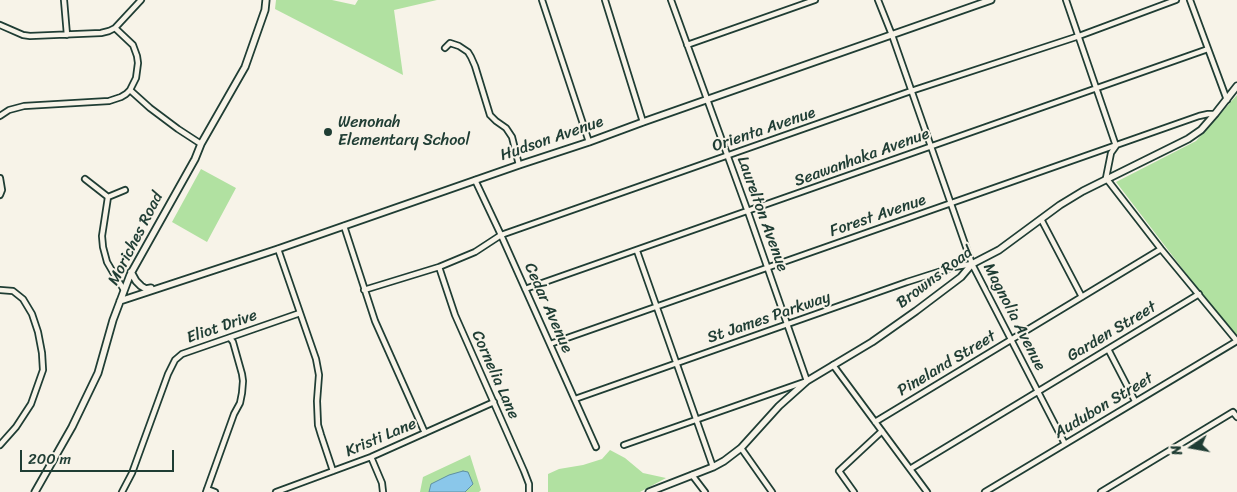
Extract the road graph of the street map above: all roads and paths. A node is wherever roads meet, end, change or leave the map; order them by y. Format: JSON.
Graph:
{"nodes":[{"id":1,"x":64,"y":0,"type":"edge"},
{"id":2,"x":141,"y":0,"type":"edge"},
{"id":3,"x":266,"y":0,"type":"edge"},
{"id":4,"x":542,"y":0,"type":"edge"},
{"id":5,"x":606,"y":0,"type":"edge"},
{"id":6,"x":671,"y":0,"type":"edge"},
{"id":7,"x":815,"y":0,"type":"edge"},
{"id":8,"x":878,"y":0,"type":"edge"},
{"id":9,"x":991,"y":0,"type":"edge"},
{"id":10,"x":1066,"y":0,"type":"edge"},
{"id":11,"x":1176,"y":0,"type":"edge"},
{"id":12,"x":1190,"y":0,"type":"edge"},
{"id":13,"x":0,"y":25,"type":"edge"},
{"id":14,"x":115,"y":28,"type":"junction"},
{"id":15,"x":67,"y":35,"type":"junction"},
{"id":16,"x":892,"y":35,"type":"junction"},
{"id":17,"x":1079,"y":36,"type":"junction"},
{"id":18,"x":687,"y":45,"type":"junction"},
{"id":19,"x":445,"y":48,"type":"dead end"},
{"id":20,"x":1208,"y":49,"type":"junction"},
{"id":21,"x":1237,"y":86,"type":"edge"},
{"id":22,"x":1097,"y":88,"type":"junction"},
{"id":23,"x":130,"y":90,"type":"junction"},
{"id":24,"x":911,"y":91,"type":"junction"},
{"id":25,"x":708,"y":100,"type":"junction"},
{"id":26,"x":1227,"y":100,"type":"junction"},
{"id":27,"x":1215,"y":114,"type":"junction"},
{"id":28,"x":0,"y":116,"type":"edge"},
{"id":29,"x":643,"y":122,"type":"junction"},
{"id":30,"x":589,"y":142,"type":"junction"},
{"id":31,"x":201,"y":144,"type":"junction"},
{"id":32,"x":1116,"y":146,"type":"junction"},
{"id":33,"x":931,"y":147,"type":"junction"},
{"id":34,"x":727,"y":156,"type":"junction"},
{"id":35,"x":519,"y":165,"type":"junction"},
{"id":36,"x":0,"y":178,"type":"edge"},
{"id":37,"x":1106,"y":178,"type":"junction"},
{"id":38,"x":85,"y":179,"type":"dead end"},
{"id":39,"x":475,"y":180,"type":"junction"},
{"id":40,"x":125,"y":190,"type":"dead end"},
{"id":41,"x":0,"y":195,"type":"edge"},
{"id":42,"x":108,"y":197,"type":"junction"},
{"id":43,"x":951,"y":204,"type":"junction"},
{"id":44,"x":748,"y":212,"type":"junction"},
{"id":45,"x":1041,"y":219,"type":"junction"},
{"id":46,"x":344,"y":226,"type":"junction"},
{"id":47,"x":501,"y":235,"type":"junction"},
{"id":48,"x":278,"y":249,"type":"junction"},
{"id":49,"x":1161,"y":249,"type":"junction"},
{"id":50,"x":637,"y":251,"type":"junction"},
{"id":51,"x":972,"y":264,"type":"junction"},
{"id":52,"x":439,"y":267,"type":"junction"},
{"id":53,"x":768,"y":268,"type":"junction"},
{"id":54,"x":132,"y":272,"type":"junction"},
{"id":55,"x":163,"y":287,"type":"junction"},
{"id":56,"x":0,"y":290,"type":"edge"},
{"id":57,"x":124,"y":290,"type":"junction"},
{"id":58,"x":364,"y":290,"type":"junction"},
{"id":59,"x":525,"y":290,"type":"junction"},
{"id":60,"x":1198,"y":294,"type":"junction"},
{"id":61,"x":1082,"y":297,"type":"junction"},
{"id":62,"x":120,"y":301,"type":"junction"},
{"id":63,"x":656,"y":308,"type":"junction"},
{"id":64,"x":300,"y":313,"type":"junction"},
{"id":65,"x":788,"y":324,"type":"junction"},
{"id":66,"x":230,"y":338,"type":"junction"},
{"id":67,"x":1012,"y":340,"type":"junction"},
{"id":68,"x":1236,"y":341,"type":"edge"},
{"id":69,"x":550,"y":344,"type":"junction"},
{"id":70,"x":1108,"y":349,"type":"junction"},
{"id":71,"x":676,"y":364,"type":"junction"},
{"id":72,"x":833,"y":365,"type":"junction"},
{"id":73,"x":807,"y":381,"type":"junction"},
{"id":74,"x":1038,"y":392,"type":"junction"},
{"id":75,"x":575,"y":399,"type":"junction"},
{"id":76,"x":1135,"y":401,"type":"junction"},
{"id":77,"x":494,"y":402,"type":"junction"},
{"id":78,"x":1237,"y":417,"type":"edge"},
{"id":79,"x":697,"y":420,"type":"junction"},
{"id":80,"x":875,"y":422,"type":"junction"},
{"id":81,"x":882,"y":431,"type":"junction"},
{"id":82,"x":425,"y":433,"type":"junction"},
{"id":83,"x":1065,"y":444,"type":"junction"},
{"id":84,"x":0,"y":445,"type":"edge"},
{"id":85,"x":624,"y":445,"type":"dead end"},
{"id":86,"x":596,"y":447,"type":"dead end"},
{"id":87,"x":740,"y":448,"type":"junction"},
{"id":88,"x":371,"y":457,"type":"junction"},
{"id":89,"x":713,"y":467,"type":"junction"},
{"id":90,"x":910,"y":469,"type":"junction"},
{"id":91,"x":333,"y":471,"type":"junction"},
{"id":92,"x":692,"y":475,"type":"junction"},
{"id":93,"x":206,"y":490,"type":"edge"},
{"id":94,"x":35,"y":492,"type":"edge"},
{"id":95,"x":122,"y":492,"type":"edge"},
{"id":96,"x":215,"y":492,"type":"edge"},
{"id":97,"x":276,"y":492,"type":"edge"},
{"id":98,"x":383,"y":492,"type":"edge"},
{"id":99,"x":529,"y":492,"type":"edge"},
{"id":100,"x":649,"y":492,"type":"edge"},
{"id":101,"x":705,"y":492,"type":"edge"},
{"id":102,"x":772,"y":492,"type":"edge"},
{"id":103,"x":854,"y":492,"type":"edge"},
{"id":104,"x":927,"y":492,"type":"edge"},
{"id":105,"x":985,"y":492,"type":"edge"},
{"id":106,"x":1101,"y":492,"type":"edge"}],
"edges":[{"from":1,"to":15,"type":"street"},
{"from":2,"to":14,"type":"street"},
{"from":3,"to":31,"type":"street","name":"Moriches Road"},
{"from":4,"to":30,"type":"street"},
{"from":5,"to":29,"type":"street"},
{"from":6,"to":18,"type":"street","name":"Laurelton Avenue"},
{"from":7,"to":18,"type":"street"},
{"from":8,"to":16,"type":"street","name":"Magnolia Avenue"},
{"from":9,"to":16,"type":"street","name":"Hudson Avenue"},
{"from":10,"to":17,"type":"street"},
{"from":11,"to":17,"type":"street","name":"Orienta Avenue"},
{"from":12,"to":20,"type":"street"},
{"from":13,"to":15,"type":"street"},
{"from":14,"to":15,"type":"street"},
{"from":14,"to":23,"type":"street"},
{"from":16,"to":24,"type":"street","name":"Magnolia Avenue"},
{"from":16,"to":25,"type":"street","name":"Hudson Avenue"},
{"from":17,"to":22,"type":"street"},
{"from":17,"to":24,"type":"street","name":"Orienta Avenue"},
{"from":18,"to":25,"type":"street","name":"Laurelton Avenue"},
{"from":19,"to":35,"type":"street"},
{"from":20,"to":22,"type":"street","name":"Seawanhaka Avenue"},
{"from":20,"to":26,"type":"street"},
{"from":21,"to":26,"type":"street","name":"Browns Road"},
{"from":22,"to":32,"type":"street"},
{"from":22,"to":33,"type":"street","name":"Seawanhaka Avenue"},
{"from":23,"to":28,"type":"street"},
{"from":23,"to":31,"type":"street"},
{"from":24,"to":33,"type":"street","name":"Magnolia Avenue"},
{"from":24,"to":34,"type":"street","name":"Orienta Avenue"},
{"from":25,"to":29,"type":"street","name":"Hudson Avenue"},
{"from":25,"to":34,"type":"street","name":"Laurelton Avenue"},
{"from":26,"to":27,"type":"street","name":"Browns Road"},
{"from":27,"to":32,"type":"street","name":"Forest Avenue"},
{"from":27,"to":37,"type":"street","name":"Browns Road"},
{"from":29,"to":30,"type":"street","name":"Hudson Avenue"},
{"from":30,"to":35,"type":"street","name":"Hudson Avenue"},
{"from":31,"to":54,"type":"street","name":"Moriches Road"},
{"from":32,"to":37,"type":"street"},
{"from":32,"to":43,"type":"street","name":"Forest Avenue"},
{"from":33,"to":43,"type":"street","name":"Magnolia Avenue"},
{"from":33,"to":44,"type":"street","name":"Seawanhaka Avenue"},
{"from":34,"to":44,"type":"street","name":"Laurelton Avenue"},
{"from":34,"to":47,"type":"street","name":"Orienta Avenue"},
{"from":35,"to":39,"type":"street","name":"Hudson Avenue"},
{"from":36,"to":41,"type":"street"},
{"from":37,"to":45,"type":"street","name":"Browns Road"},
{"from":37,"to":49,"type":"street"},
{"from":38,"to":42,"type":"street"},
{"from":39,"to":46,"type":"street","name":"Hudson Avenue"},
{"from":39,"to":47,"type":"street","name":"Cedar Avenue"},
{"from":40,"to":42,"type":"street"},
{"from":42,"to":57,"type":"street"},
{"from":43,"to":51,"type":"street","name":"Magnolia Avenue"},
{"from":43,"to":53,"type":"street","name":"Forest Avenue"},
{"from":44,"to":50,"type":"street","name":"Seawanhaka Avenue"},
{"from":44,"to":53,"type":"street","name":"Laurelton Avenue"},
{"from":45,"to":51,"type":"street","name":"Browns Road"},
{"from":45,"to":61,"type":"street"},
{"from":46,"to":48,"type":"street","name":"Hudson Avenue"},
{"from":46,"to":58,"type":"street"},
{"from":47,"to":52,"type":"street","name":"Orienta Avenue"},
{"from":47,"to":59,"type":"street","name":"Cedar Avenue"},
{"from":48,"to":55,"type":"street","name":"Hudson Avenue"},
{"from":48,"to":64,"type":"street"},
{"from":49,"to":60,"type":"street"},
{"from":49,"to":61,"type":"street","name":"Pineland Street"},
{"from":50,"to":59,"type":"street","name":"Seawanhaka Avenue"},
{"from":50,"to":63,"type":"street"},
{"from":51,"to":65,"type":"street","name":"St James Parkway"},
{"from":51,"to":67,"type":"street","name":"Magnolia Avenue"},
{"from":51,"to":72,"type":"street","name":"Browns Road"},
{"from":52,"to":58,"type":"street","name":"Orienta Avenue"},
{"from":52,"to":77,"type":"street","name":"Cornelia Lane"},
{"from":53,"to":63,"type":"street","name":"Forest Avenue"},
{"from":53,"to":65,"type":"street","name":"Laurelton Avenue"},
{"from":54,"to":55,"type":"street"},
{"from":54,"to":57,"type":"street","name":"Moriches Road"},
{"from":55,"to":62,"type":"street","name":"Hudson Avenue"},
{"from":56,"to":84,"type":"street"},
{"from":57,"to":62,"type":"street","name":"Moriches Road"},
{"from":58,"to":82,"type":"street"},
{"from":59,"to":69,"type":"street","name":"Cedar Avenue"},
{"from":60,"to":68,"type":"street"},
{"from":60,"to":70,"type":"street","name":"Garden Street"},
{"from":61,"to":67,"type":"street","name":"Pineland Street"},
{"from":62,"to":94,"type":"street","name":"Moriches Road"},
{"from":63,"to":69,"type":"street","name":"Forest Avenue"},
{"from":63,"to":71,"type":"street"},
{"from":64,"to":66,"type":"street","name":"Eliot Drive"},
{"from":64,"to":91,"type":"street"},
{"from":65,"to":71,"type":"street","name":"St James Parkway"},
{"from":65,"to":73,"type":"street","name":"Laurelton Avenue"},
{"from":66,"to":93,"type":"street"},
{"from":66,"to":95,"type":"street","name":"Eliot Drive"},
{"from":67,"to":74,"type":"street","name":"Magnolia Avenue"},
{"from":67,"to":80,"type":"street","name":"Pineland Street"},
{"from":68,"to":76,"type":"street","name":"Audubon Street"},
{"from":69,"to":75,"type":"street","name":"Cedar Avenue"},
{"from":70,"to":74,"type":"street","name":"Garden Street"},
{"from":70,"to":76,"type":"street"},
{"from":71,"to":75,"type":"street","name":"St James Parkway"},
{"from":71,"to":79,"type":"street"},
{"from":72,"to":73,"type":"street","name":"Browns Road"},
{"from":72,"to":80,"type":"street"},
{"from":73,"to":79,"type":"street"},
{"from":73,"to":87,"type":"street","name":"Browns Road"},
{"from":74,"to":83,"type":"street","name":"Magnolia Avenue"},
{"from":74,"to":90,"type":"street","name":"Garden Street"},
{"from":75,"to":86,"type":"street","name":"Cedar Avenue"},
{"from":76,"to":83,"type":"street","name":"Audubon Street"},
{"from":77,"to":82,"type":"street","name":"Kristi Lane"},
{"from":77,"to":99,"type":"street","name":"Cornelia Lane"},
{"from":78,"to":106,"type":"street"},
{"from":79,"to":85,"type":"street"},
{"from":79,"to":89,"type":"street"},
{"from":80,"to":81,"type":"street"},
{"from":81,"to":90,"type":"street"},
{"from":81,"to":103,"type":"street"},
{"from":82,"to":88,"type":"street","name":"Kristi Lane"},
{"from":83,"to":105,"type":"street","name":"Audubon Street"},
{"from":87,"to":89,"type":"street","name":"Browns Road"},
{"from":87,"to":102,"type":"street"},
{"from":88,"to":91,"type":"street","name":"Kristi Lane"},
{"from":88,"to":98,"type":"street"},
{"from":89,"to":92,"type":"street","name":"Browns Road"},
{"from":90,"to":104,"type":"street"},
{"from":91,"to":97,"type":"street","name":"Kristi Lane"},
{"from":92,"to":100,"type":"street","name":"Browns Road"},
{"from":92,"to":101,"type":"street"},
{"from":93,"to":96,"type":"street"}]}
